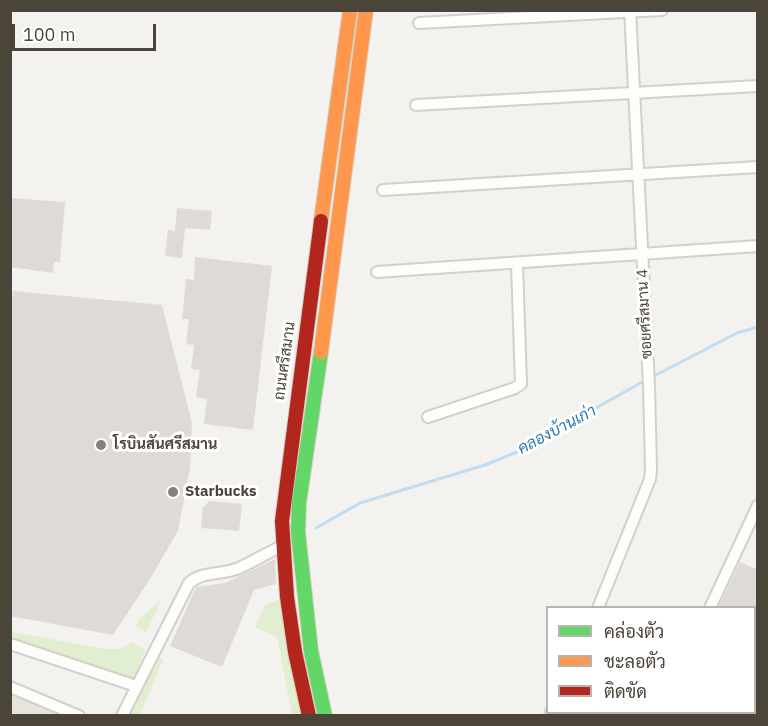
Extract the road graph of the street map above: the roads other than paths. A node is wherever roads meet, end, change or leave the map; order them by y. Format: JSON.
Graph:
{"nodes":[{"id":1,"x":350,"y":10,"type":"edge"},
{"id":2,"x":366,"y":10,"type":"edge"},
{"id":3,"x":662,"y":10,"type":"edge"},
{"id":4,"x":630,"y":11,"type":"edge"},
{"id":5,"x":419,"y":23,"type":"dead end"},
{"id":6,"x":758,"y":86,"type":"edge"},
{"id":7,"x":634,"y":94,"type":"junction"},
{"id":8,"x":416,"y":105,"type":"dead end"},
{"id":9,"x":758,"y":167,"type":"edge"},
{"id":10,"x":638,"y":174,"type":"junction"},
{"id":11,"x":383,"y":190,"type":"dead end"},
{"id":12,"x":758,"y":246,"type":"edge"},
{"id":13,"x":642,"y":255,"type":"junction"},
{"id":14,"x":517,"y":264,"type":"junction"},
{"id":15,"x":377,"y":272,"type":"dead end"},
{"id":16,"x":428,"y":417,"type":"dead end"},
{"id":17,"x":758,"y":505,"type":"edge"},
{"id":18,"x":282,"y":546,"type":"junction"},
{"id":19,"x":599,"y":606,"type":"edge"},
{"id":20,"x":711,"y":606,"type":"edge"},
{"id":21,"x":10,"y":644,"type":"edge"},
{"id":22,"x":136,"y":686,"type":"junction"},
{"id":23,"x":10,"y":687,"type":"edge"},
{"id":24,"x":79,"y":716,"type":"edge"},
{"id":25,"x":122,"y":716,"type":"edge"},
{"id":26,"x":309,"y":716,"type":"edge"},
{"id":27,"x":325,"y":716,"type":"edge"}],
"edges":[{"from":1,"to":18,"type":"main road","name":"ถนนศรีสมาน"},
{"from":2,"to":27,"type":"main road"},
{"from":3,"to":4,"type":"street"},
{"from":4,"to":5,"type":"street"},
{"from":4,"to":7,"type":"street","name":"ซอยศรีสมาน 4"},
{"from":6,"to":7,"type":"street"},
{"from":7,"to":8,"type":"street"},
{"from":7,"to":10,"type":"street","name":"ซอยศรีสมาน 4"},
{"from":9,"to":10,"type":"street"},
{"from":10,"to":11,"type":"street"},
{"from":10,"to":13,"type":"street","name":"ซอยศรีสมาน 4"},
{"from":12,"to":13,"type":"street"},
{"from":13,"to":14,"type":"street"},
{"from":13,"to":19,"type":"street","name":"ซอยศรีสมาน 4"},
{"from":14,"to":15,"type":"street"},
{"from":14,"to":16,"type":"street"},
{"from":17,"to":20,"type":"street"},
{"from":18,"to":22,"type":"street"},
{"from":18,"to":26,"type":"main road","name":"ถนนศรีสมาน"},
{"from":21,"to":22,"type":"street"},
{"from":22,"to":25,"type":"street"},
{"from":23,"to":24,"type":"street"}]}
